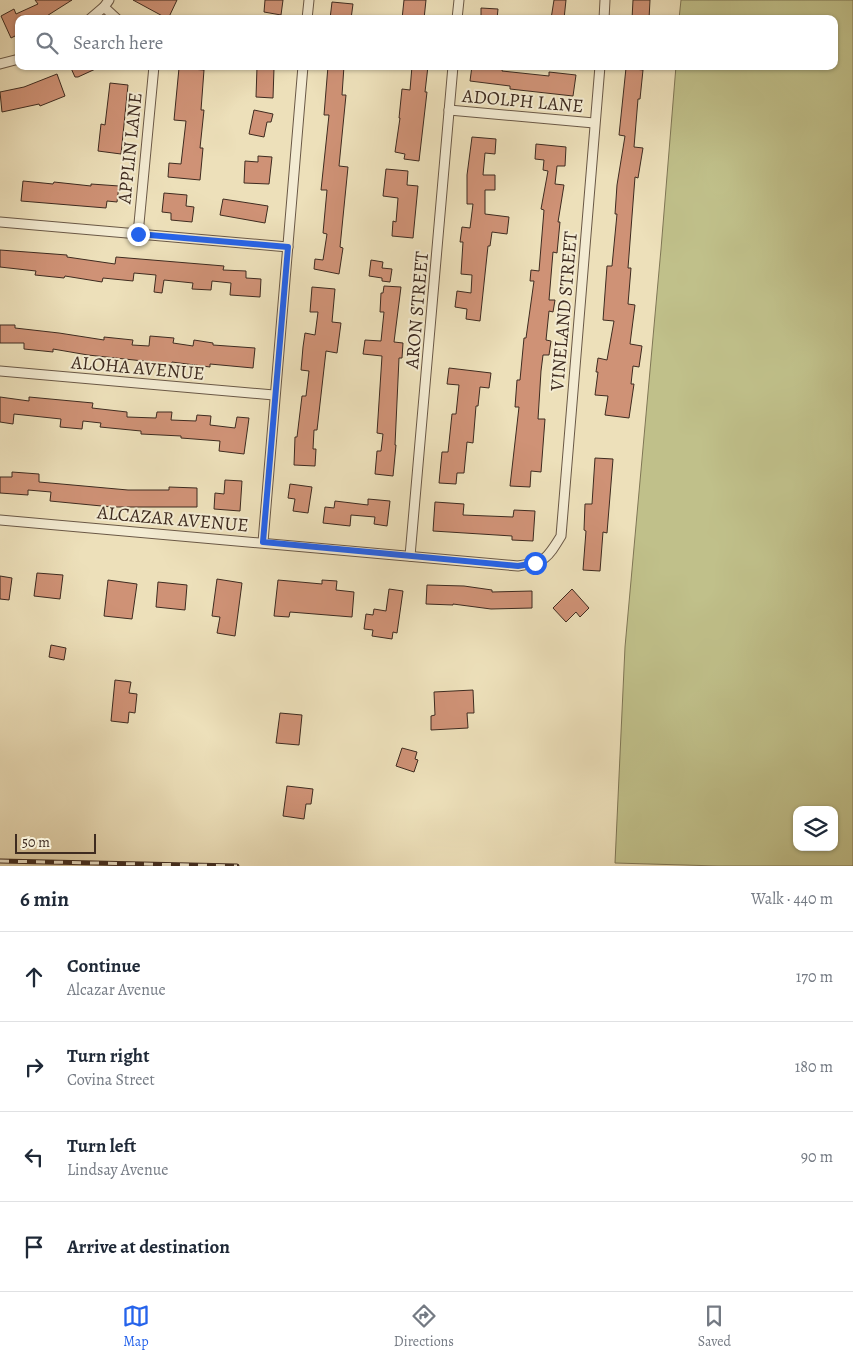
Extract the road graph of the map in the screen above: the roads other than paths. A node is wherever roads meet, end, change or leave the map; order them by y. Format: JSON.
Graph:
{"nodes":[{"id":1,"x":309,"y":0,"type":"edge"},
{"id":2,"x":459,"y":0,"type":"edge"},
{"id":3,"x":606,"y":0,"type":"edge"},
{"id":4,"x":106,"y":4,"type":"edge"},
{"id":5,"x":94,"y":15,"type":"edge"},
{"id":6,"x":114,"y":15,"type":"edge"},
{"id":7,"x":307,"y":15,"type":"edge"},
{"id":8,"x":457,"y":15,"type":"edge"},
{"id":9,"x":604,"y":15,"type":"edge"},
{"id":10,"x":15,"y":60,"type":"edge"},
{"id":11,"x":0,"y":64,"type":"edge"},
{"id":12,"x":154,"y":70,"type":"edge"},
{"id":13,"x":303,"y":70,"type":"edge"},
{"id":14,"x":453,"y":70,"type":"edge"},
{"id":15,"x":600,"y":70,"type":"edge"},
{"id":16,"x":449,"y":110,"type":"junction"},
{"id":17,"x":594,"y":123,"type":"junction"},
{"id":18,"x":0,"y":222,"type":"edge"},
{"id":19,"x":138,"y":234,"type":"junction"},
{"id":20,"x":288,"y":247,"type":"junction"},
{"id":21,"x":0,"y":371,"type":"edge"},
{"id":22,"x":274,"y":395,"type":"junction"},
{"id":23,"x":0,"y":520,"type":"edge"},
{"id":24,"x":263,"y":542,"type":"junction"},
{"id":25,"x":550,"y":555,"type":"joint"},
{"id":26,"x":410,"y":556,"type":"junction"}],
"edges":[{"from":1,"to":7,"type":"street"},
{"from":2,"to":8,"type":"street"},
{"from":3,"to":9,"type":"street"},
{"from":4,"to":5,"type":"street"},
{"from":4,"to":6,"type":"street"},
{"from":10,"to":11,"type":"street"},
{"from":12,"to":19,"type":"street","name":"APPLIN LANE"},
{"from":13,"to":20,"type":"street"},
{"from":14,"to":16,"type":"street","name":"ARON STREET"},
{"from":15,"to":17,"type":"street","name":"VINELAND STREET"},
{"from":16,"to":17,"type":"street","name":"ADOLPH LANE"},
{"from":16,"to":26,"type":"street","name":"ARON STREET"},
{"from":17,"to":25,"type":"street","name":"VINELAND STREET"},
{"from":18,"to":19,"type":"street"},
{"from":19,"to":20,"type":"street"},
{"from":20,"to":22,"type":"street"},
{"from":21,"to":22,"type":"street","name":"ALOHA AVENUE"},
{"from":22,"to":24,"type":"street"},
{"from":23,"to":24,"type":"street","name":"ALCAZAR AVENUE"},
{"from":24,"to":26,"type":"street","name":"ALCAZAR AVENUE"},
{"from":25,"to":26,"type":"street","name":"ALCAZAR AVENUE"}]}
